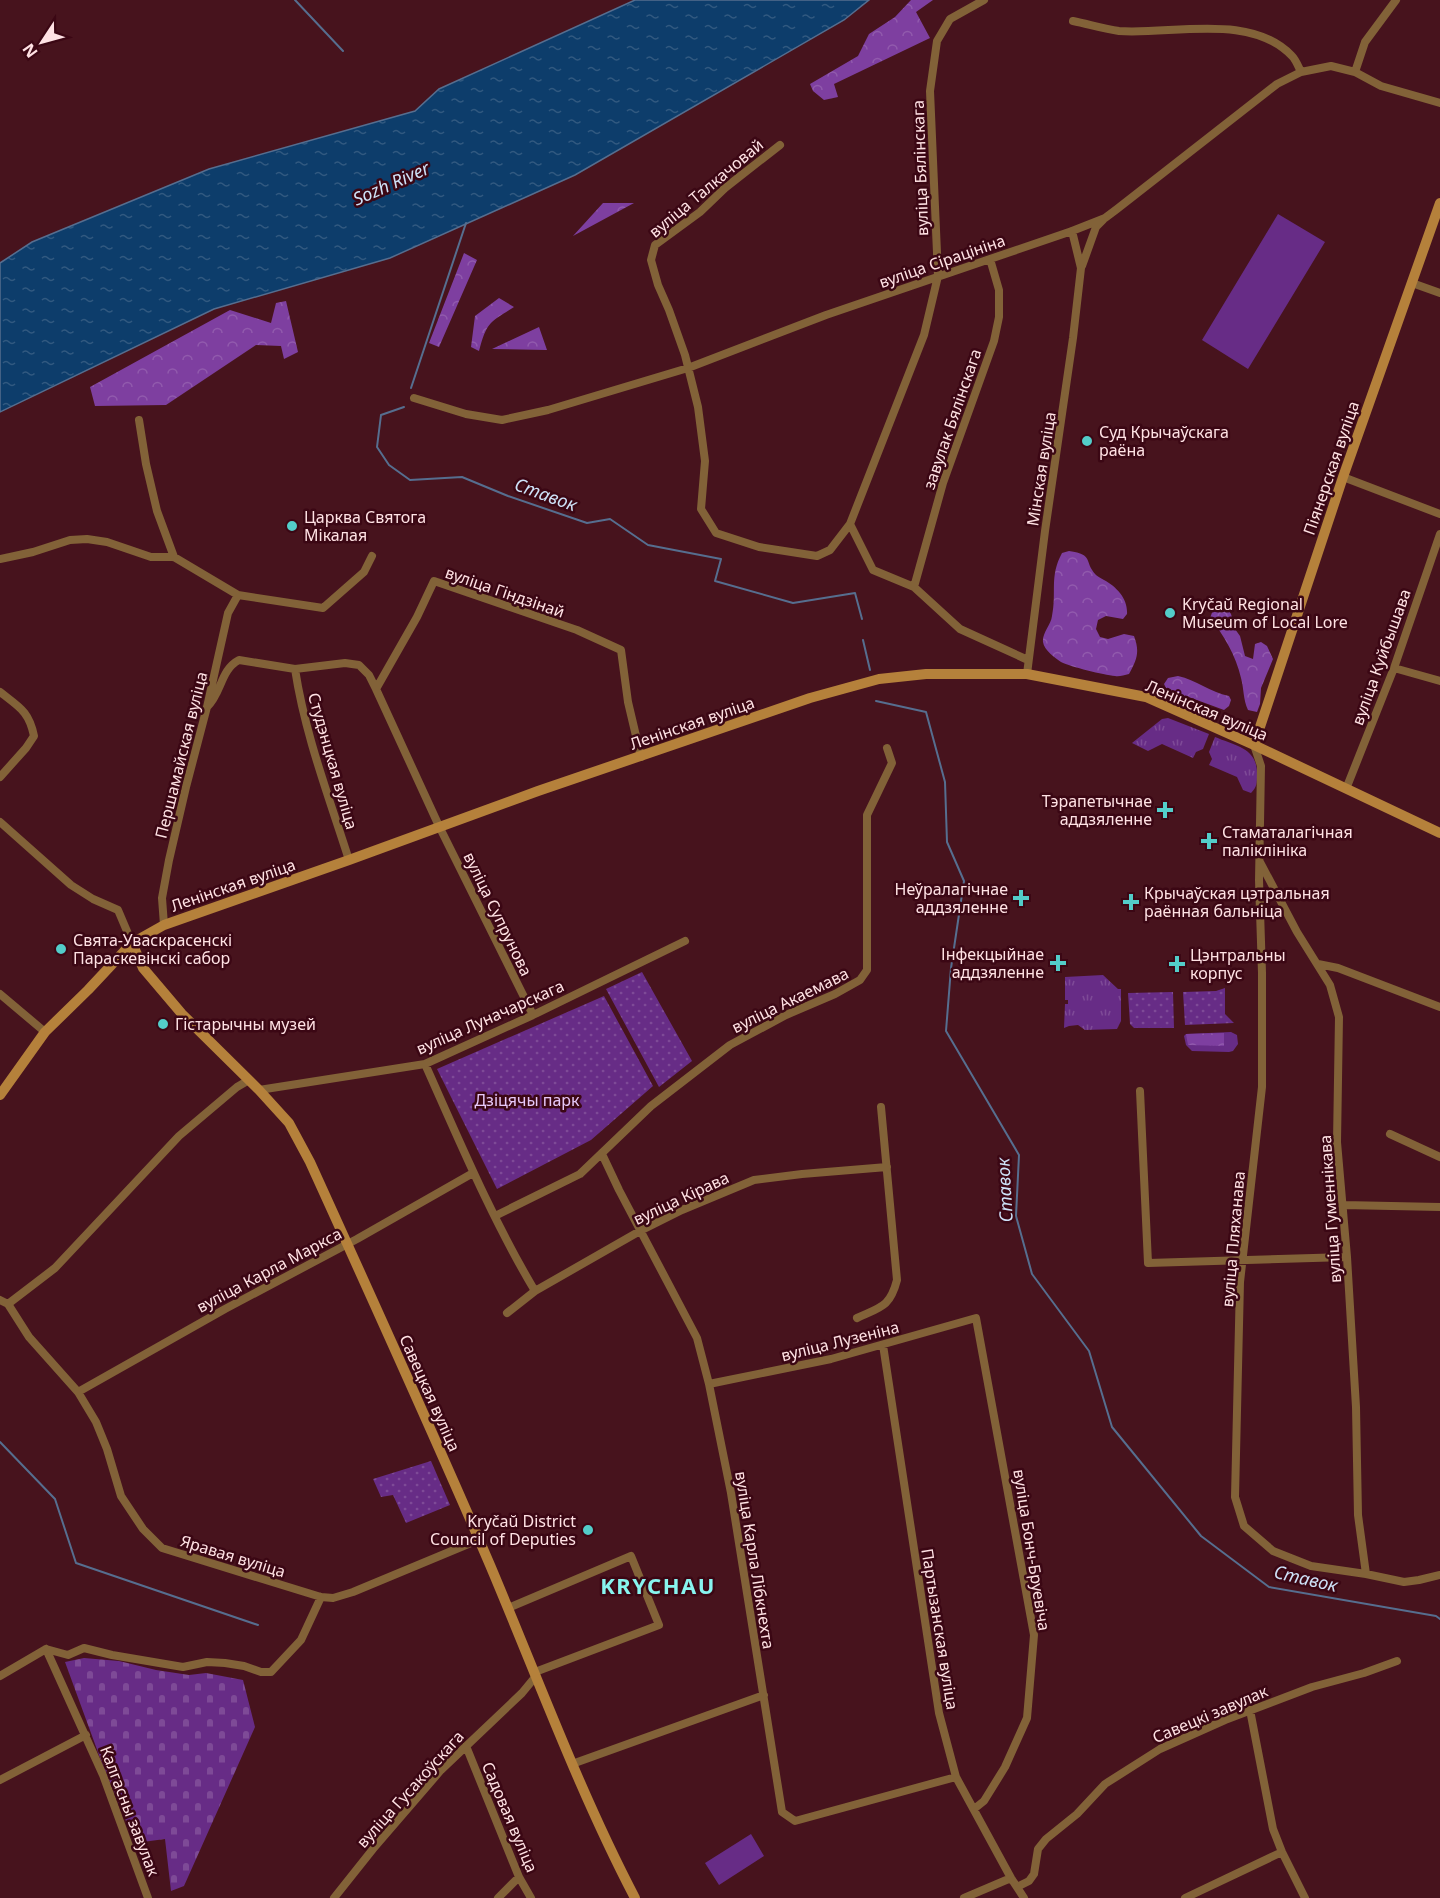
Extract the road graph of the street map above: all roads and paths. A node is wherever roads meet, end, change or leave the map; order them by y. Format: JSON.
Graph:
{"nodes":[{"id":1,"x":984,"y":0,"type":"edge"},
{"id":2,"x":1396,"y":0,"type":"edge"},
{"id":3,"x":1073,"y":21,"type":"dead end"},
{"id":4,"x":1301,"y":72,"type":"junction"},
{"id":5,"x":1355,"y":72,"type":"junction"},
{"id":6,"x":1440,"y":103,"type":"edge"},
{"id":7,"x":780,"y":144,"type":"dead end"},
{"id":8,"x":1440,"y":203,"type":"edge"},
{"id":9,"x":1105,"y":218,"type":"junction"},
{"id":10,"x":1072,"y":231,"type":"junction"},
{"id":11,"x":990,"y":259,"type":"junction"},
{"id":12,"x":1081,"y":268,"type":"junction"},
{"id":13,"x":938,"y":276,"type":"junction"},
{"id":14,"x":1412,"y":283,"type":"junction"},
{"id":15,"x":1440,"y":293,"type":"edge"},
{"id":16,"x":688,"y":368,"type":"junction"},
{"id":17,"x":414,"y":398,"type":"dead end"},
{"id":18,"x":139,"y":420,"type":"dead end"},
{"id":19,"x":1343,"y":477,"type":"junction"},
{"id":20,"x":1440,"y":514,"type":"edge"},
{"id":21,"x":850,"y":524,"type":"junction"},
{"id":22,"x":1440,"y":534,"type":"edge"},
{"id":23,"x":372,"y":556,"type":"dead end"},
{"id":24,"x":817,"y":556,"type":"joint"},
{"id":25,"x":174,"y":557,"type":"junction"},
{"id":26,"x":0,"y":559,"type":"edge"},
{"id":27,"x":914,"y":586,"type":"junction"},
{"id":28,"x":238,"y":595,"type":"junction"},
{"id":29,"x":1028,"y":660,"type":"junction"},
{"id":30,"x":1394,"y":668,"type":"junction"},
{"id":31,"x":295,"y":669,"type":"junction"},
{"id":32,"x":1027,"y":674,"type":"junction"},
{"id":33,"x":1440,"y":681,"type":"edge"},
{"id":34,"x":376,"y":690,"type":"junction"},
{"id":35,"x":0,"y":692,"type":"edge"},
{"id":36,"x":207,"y":707,"type":"junction"},
{"id":37,"x":1254,"y":745,"type":"junction"},
{"id":38,"x":886,"y":748,"type":"dead end"},
{"id":39,"x":641,"y":757,"type":"junction"},
{"id":40,"x":0,"y":777,"type":"edge"},
{"id":41,"x":1346,"y":789,"type":"junction"},
{"id":42,"x":0,"y":822,"type":"edge"},
{"id":43,"x":439,"y":826,"type":"junction"},
{"id":44,"x":1440,"y":833,"type":"edge"},
{"id":45,"x":349,"y":860,"type":"junction"},
{"id":46,"x":1259,"y":861,"type":"junction"},
{"id":47,"x":164,"y":925,"type":"junction"},
{"id":48,"x":685,"y":940,"type":"dead end"},
{"id":49,"x":132,"y":943,"type":"junction"},
{"id":50,"x":1318,"y":964,"type":"junction"},
{"id":51,"x":0,"y":994,"type":"edge"},
{"id":52,"x":1440,"y":1007,"type":"edge"},
{"id":53,"x":533,"y":1015,"type":"junction"},
{"id":54,"x":45,"y":1032,"type":"junction"},
{"id":55,"x":425,"y":1064,"type":"junction"},
{"id":56,"x":249,"y":1080,"type":"junction"},
{"id":57,"x":260,"y":1090,"type":"junction"},
{"id":58,"x":1140,"y":1091,"type":"dead end"},
{"id":59,"x":0,"y":1095,"type":"edge"},
{"id":60,"x":881,"y":1107,"type":"dead end"},
{"id":61,"x":1390,"y":1134,"type":"dead end"},
{"id":62,"x":602,"y":1154,"type":"junction"},
{"id":63,"x":1440,"y":1156,"type":"edge"},
{"id":64,"x":887,"y":1167,"type":"junction"},
{"id":65,"x":473,"y":1173,"type":"junction"},
{"id":66,"x":1343,"y":1205,"type":"junction"},
{"id":67,"x":1440,"y":1207,"type":"edge"},
{"id":68,"x":495,"y":1216,"type":"junction"},
{"id":69,"x":640,"y":1232,"type":"junction"},
{"id":70,"x":347,"y":1244,"type":"junction"},
{"id":71,"x":1347,"y":1257,"type":"junction"},
{"id":72,"x":1242,"y":1261,"type":"junction"},
{"id":73,"x":535,"y":1291,"type":"junction"},
{"id":74,"x":4,"y":1302,"type":"edge"},
{"id":75,"x":507,"y":1313,"type":"dead end"},
{"id":76,"x":857,"y":1318,"type":"dead end"},
{"id":77,"x":976,"y":1318,"type":"joint"},
{"id":78,"x":883,"y":1345,"type":"junction"},
{"id":79,"x":709,"y":1384,"type":"junction"},
{"id":80,"x":78,"y":1392,"type":"junction"},
{"id":81,"x":478,"y":1540,"type":"junction"},
{"id":82,"x":1366,"y":1574,"type":"junction"},
{"id":83,"x":1440,"y":1575,"type":"edge"},
{"id":84,"x":321,"y":1597,"type":"junction"},
{"id":85,"x":508,"y":1608,"type":"junction"},
{"id":86,"x":46,"y":1649,"type":"junction"},
{"id":87,"x":1397,"y":1661,"type":"dead end"},
{"id":88,"x":536,"y":1674,"type":"junction"},
{"id":89,"x":0,"y":1676,"type":"edge"},
{"id":90,"x":764,"y":1695,"type":"junction"},
{"id":91,"x":1250,"y":1710,"type":"junction"},
{"id":92,"x":86,"y":1735,"type":"junction"},
{"id":93,"x":466,"y":1746,"type":"junction"},
{"id":94,"x":572,"y":1764,"type":"junction"},
{"id":95,"x":956,"y":1777,"type":"junction"},
{"id":96,"x":0,"y":1780,"type":"edge"},
{"id":97,"x":974,"y":1809,"type":"junction"},
{"id":98,"x":1282,"y":1852,"type":"junction"},
{"id":99,"x":519,"y":1877,"type":"junction"},
{"id":100,"x":1011,"y":1878,"type":"junction"},
{"id":101,"x":1017,"y":1887,"type":"junction"},
{"id":102,"x":148,"y":1898,"type":"edge"},
{"id":103,"x":334,"y":1898,"type":"edge"},
{"id":104,"x":498,"y":1898,"type":"edge"},
{"id":105,"x":531,"y":1898,"type":"edge"},
{"id":106,"x":635,"y":1898,"type":"edge"},
{"id":107,"x":964,"y":1898,"type":"edge"},
{"id":108,"x":1024,"y":1898,"type":"edge"},
{"id":109,"x":1185,"y":1898,"type":"edge"},
{"id":110,"x":1305,"y":1898,"type":"edge"}],
"edges":[{"from":1,"to":13,"type":"street","name":"вуліца Бялінскага"},
{"from":2,"to":5,"type":"street"},
{"from":3,"to":4,"type":"street"},
{"from":4,"to":5,"type":"street","name":"вуліца Сірацініна"},
{"from":4,"to":9,"type":"street","name":"вуліца Сірацініна"},
{"from":5,"to":6,"type":"street","name":"вуліца Сірацініна"},
{"from":7,"to":16,"type":"street","name":"вуліца Талкачовай"},
{"from":8,"to":14,"type":"street","name":"Піянерская вуліца"},
{"from":9,"to":10,"type":"street","name":"вуліца Сірацініна"},
{"from":9,"to":12,"type":"street","name":"Мінская вуліца"},
{"from":10,"to":11,"type":"street","name":"вуліца Сірацініна"},
{"from":10,"to":12,"type":"street","name":"Мінская вуліца"},
{"from":11,"to":13,"type":"street","name":"вуліца Сірацініна"},
{"from":11,"to":27,"type":"street","name":"завулак Бялінскага"},
{"from":12,"to":29,"type":"street","name":"Мінская вуліца"},
{"from":13,"to":16,"type":"street","name":"вуліца Сірацініна"},
{"from":13,"to":21,"type":"street","name":"вуліца Бялінскага"},
{"from":14,"to":15,"type":"street"},
{"from":14,"to":19,"type":"street","name":"Піянерская вуліца"},
{"from":16,"to":17,"type":"street","name":"вуліца Сірацініна"},
{"from":16,"to":24,"type":"street","name":"вуліца Талкачовай"},
{"from":18,"to":25,"type":"street"},
{"from":19,"to":20,"type":"street"},
{"from":19,"to":37,"type":"street","name":"Піянерская вуліца"},
{"from":21,"to":24,"type":"street","name":"вуліца Бялінскага"},
{"from":21,"to":27,"type":"street"},
{"from":22,"to":30,"type":"street","name":"вуліца Куйбышава"},
{"from":23,"to":28,"type":"street"},
{"from":25,"to":26,"type":"street"},
{"from":25,"to":28,"type":"street"},
{"from":27,"to":29,"type":"street"},
{"from":28,"to":36,"type":"street","name":"Першамайская вуліца"},
{"from":29,"to":32,"type":"street","name":"Мінская вуліца"},
{"from":30,"to":33,"type":"street"},
{"from":30,"to":41,"type":"street","name":"вуліца Куйбышава"},
{"from":31,"to":34,"type":"street"},
{"from":31,"to":36,"type":"street"},
{"from":31,"to":45,"type":"street","name":"Студэнцкая вуліца"},
{"from":32,"to":37,"type":"street","name":"Ленінская вуліца"},
{"from":32,"to":39,"type":"street","name":"Ленінская вуліца"},
{"from":34,"to":39,"type":"street","name":"вуліца Гіндзінай"},
{"from":34,"to":43,"type":"street","name":"вуліца Супрунова"},
{"from":35,"to":40,"type":"street"},
{"from":36,"to":47,"type":"street","name":"Першамайская вуліца"},
{"from":37,"to":41,"type":"street","name":"Ленінская вуліца"},
{"from":37,"to":46,"type":"street","name":"вуліца Пляханава"},
{"from":38,"to":62,"type":"street","name":"вуліца Акаемава"},
{"from":39,"to":43,"type":"street","name":"Ленінская вуліца"},
{"from":41,"to":44,"type":"street","name":"Ленінская вуліца"},
{"from":42,"to":49,"type":"street"},
{"from":43,"to":45,"type":"street","name":"Ленінская вуліца"},
{"from":43,"to":53,"type":"street","name":"вуліца Супрунова"},
{"from":45,"to":47,"type":"street","name":"Ленінская вуліца"},
{"from":46,"to":50,"type":"street","name":"вуліца Гуменнікава"},
{"from":46,"to":72,"type":"street","name":"вуліца Пляханава"},
{"from":47,"to":49,"type":"street","name":"Ленінская вуліца"},
{"from":48,"to":53,"type":"street","name":"вуліца Луначарскага"},
{"from":49,"to":54,"type":"street","name":"Ленінская вуліца"},
{"from":49,"to":56,"type":"street","name":"Савецкая вуліца"},
{"from":50,"to":52,"type":"street"},
{"from":50,"to":66,"type":"street","name":"вуліца Гуменнікава"},
{"from":51,"to":54,"type":"street"},
{"from":53,"to":55,"type":"street","name":"вуліца Луначарскага"},
{"from":54,"to":59,"type":"street","name":"Ленінская вуліца"},
{"from":55,"to":57,"type":"street","name":"вуліца Луначарскага"},
{"from":55,"to":65,"type":"street"},
{"from":56,"to":57,"type":"street","name":"Савецкая вуліца"},
{"from":56,"to":74,"type":"street"},
{"from":57,"to":70,"type":"street","name":"Савецкая вуліца"},
{"from":58,"to":72,"type":"street"},
{"from":60,"to":64,"type":"street"},
{"from":61,"to":63,"type":"street"},
{"from":62,"to":68,"type":"street"},
{"from":62,"to":69,"type":"street","name":"вуліца Карла Лібкнехта"},
{"from":64,"to":69,"type":"street","name":"вуліца Кірава"},
{"from":64,"to":76,"type":"street"},
{"from":65,"to":68,"type":"street"},
{"from":65,"to":70,"type":"street","name":"вуліца Карла Маркса"},
{"from":66,"to":67,"type":"street"},
{"from":66,"to":71,"type":"street","name":"вуліца Гуменнікава"},
{"from":68,"to":73,"type":"street"},
{"from":69,"to":73,"type":"street","name":"вуліца Кірава"},
{"from":69,"to":79,"type":"street","name":"вуліца Карла Лібкнехта"},
{"from":70,"to":80,"type":"street","name":"вуліца Карла Маркса"},
{"from":70,"to":81,"type":"street","name":"Савецкая вуліца"},
{"from":71,"to":72,"type":"street"},
{"from":71,"to":82,"type":"street","name":"вуліца Гуменнікава"},
{"from":72,"to":82,"type":"street","name":"вуліца Пляханава"},
{"from":73,"to":75,"type":"street","name":"вуліца Кірава"},
{"from":74,"to":80,"type":"street","name":"Яравая вуліца"},
{"from":77,"to":78,"type":"street","name":"вуліца Лузеніна"},
{"from":77,"to":97,"type":"street","name":"вуліца Бонч-Бруевіча"},
{"from":78,"to":79,"type":"street","name":"вуліца Лузеніна"},
{"from":78,"to":95,"type":"street","name":"Партызанская вуліца"},
{"from":79,"to":90,"type":"street","name":"вуліца Карла Лібкнехта"},
{"from":80,"to":84,"type":"street","name":"Яравая вуліца"},
{"from":81,"to":84,"type":"street","name":"Яравая вуліца"},
{"from":81,"to":85,"type":"street","name":"Савецкая вуліца"},
{"from":82,"to":83,"type":"street","name":"вуліца Пляханава"},
{"from":84,"to":86,"type":"street"},
{"from":85,"to":88,"type":"street","name":"Савецкая вуліца"},
{"from":85,"to":88,"type":"street"},
{"from":86,"to":89,"type":"street"},
{"from":86,"to":92,"type":"street","name":"Калгасны завулак"},
{"from":87,"to":91,"type":"street","name":"Савецкі завулак"},
{"from":88,"to":93,"type":"street","name":"вуліца Гусакоўскага"},
{"from":88,"to":94,"type":"street","name":"Савецкая вуліца"},
{"from":90,"to":94,"type":"street"},
{"from":90,"to":95,"type":"street","name":"вуліца Карла Лібкнехта"},
{"from":91,"to":98,"type":"street"},
{"from":91,"to":101,"type":"street","name":"Савецкі завулак"},
{"from":92,"to":96,"type":"street","name":"Калгасны завулак"},
{"from":92,"to":102,"type":"street","name":"Калгасны завулак"},
{"from":93,"to":99,"type":"street","name":"Садовая вуліца"},
{"from":93,"to":103,"type":"street","name":"вуліца Гусакоўскага"},
{"from":94,"to":106,"type":"street","name":"Савецкая вуліца"},
{"from":95,"to":97,"type":"street","name":"Партызанская вуліца"},
{"from":97,"to":100,"type":"street","name":"Партызанская вуліца"},
{"from":98,"to":109,"type":"street"},
{"from":98,"to":110,"type":"street"},
{"from":99,"to":104,"type":"street"},
{"from":99,"to":105,"type":"street","name":"Садовая вуліца"},
{"from":100,"to":101,"type":"street","name":"Партызанская вуліца"},
{"from":100,"to":107,"type":"street"},
{"from":101,"to":108,"type":"street","name":"Партызанская вуліца"}]}
